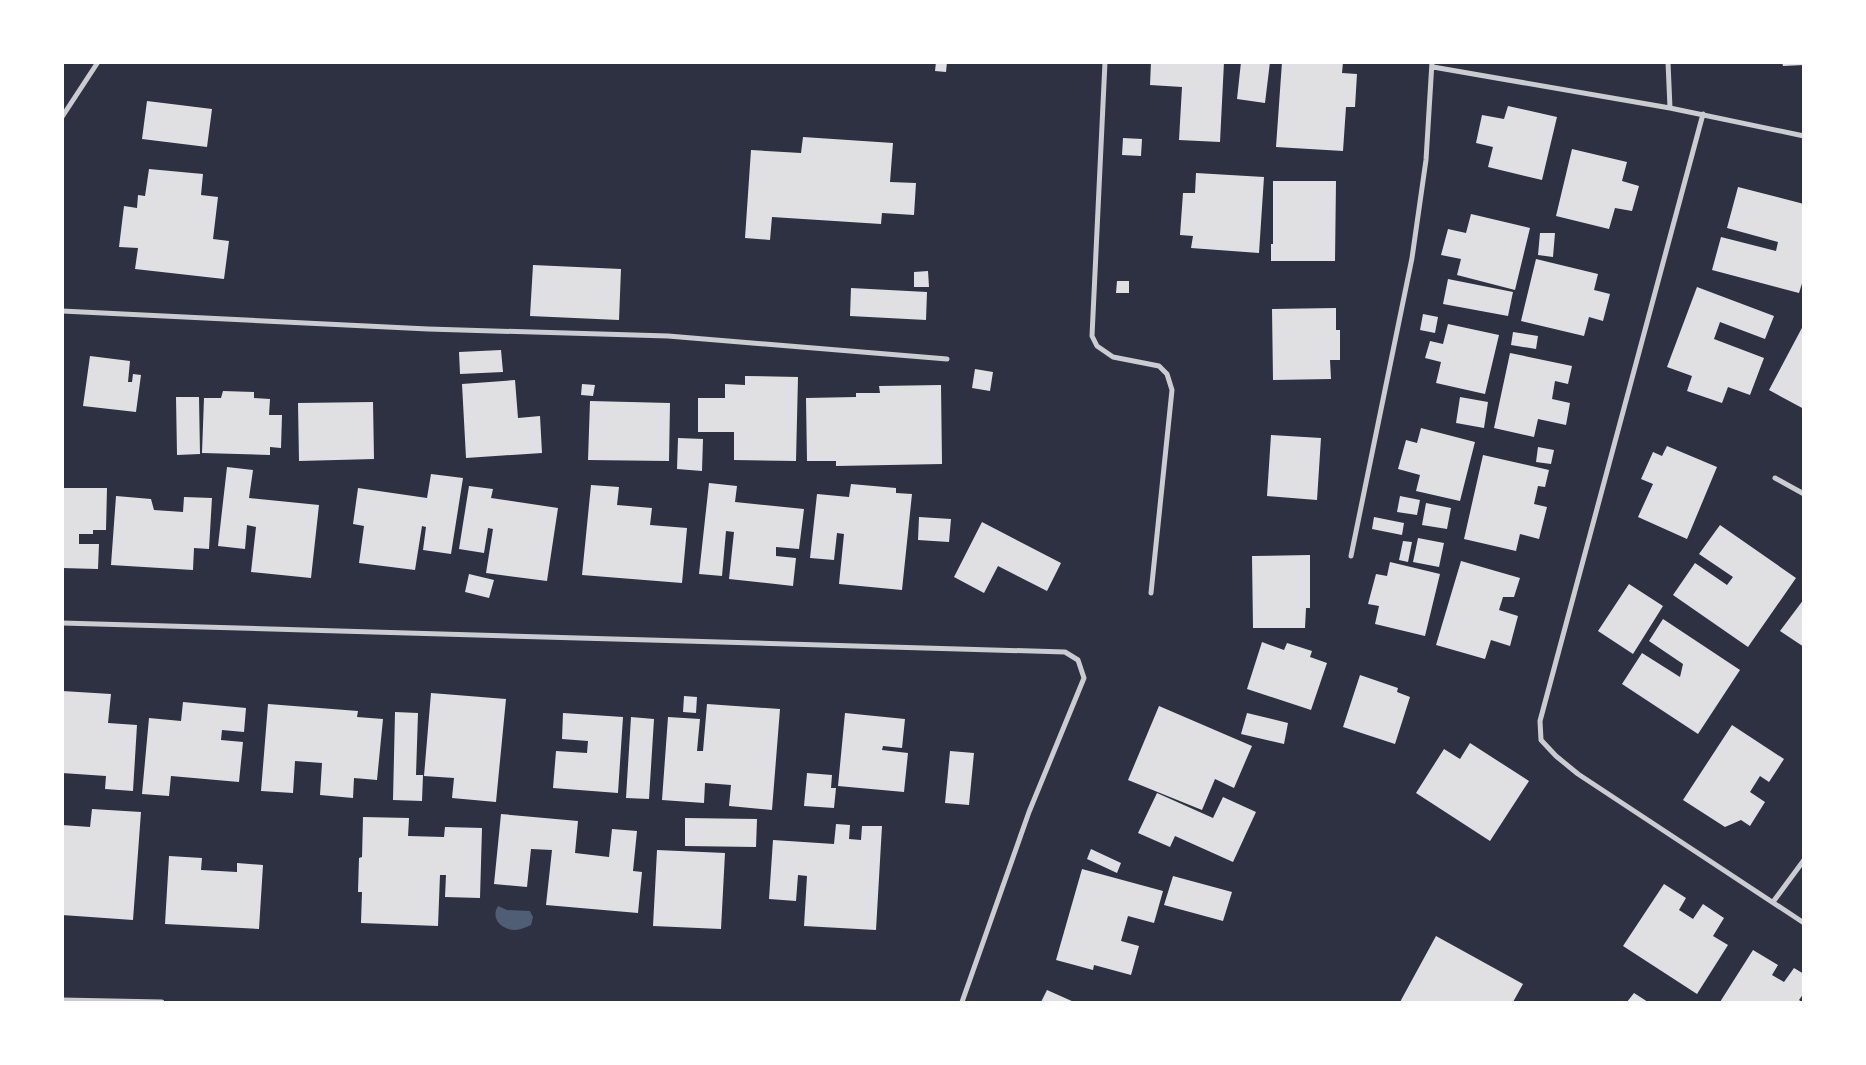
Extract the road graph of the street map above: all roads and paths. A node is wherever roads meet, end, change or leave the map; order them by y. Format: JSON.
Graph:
{"nodes":[{"id":1,"x":98,"y":62,"type":"edge"},
{"id":2,"x":1106,"y":62,"type":"edge"},
{"id":3,"x":1668,"y":62,"type":"edge"},
{"id":4,"x":1433,"y":65,"type":"edge"},
{"id":5,"x":1670,"y":108,"type":"junction"},
{"id":6,"x":1703,"y":114,"type":"junction"},
{"id":7,"x":62,"y":117,"type":"edge"},
{"id":8,"x":1804,"y":136,"type":"edge"},
{"id":9,"x":62,"y":311,"type":"edge"},
{"id":10,"x":947,"y":359,"type":"dead end"},
{"id":11,"x":1776,"y":478,"type":"dead end"},
{"id":12,"x":1804,"y":494,"type":"edge"},
{"id":13,"x":1351,"y":556,"type":"dead end"},
{"id":14,"x":1151,"y":593,"type":"dead end"},
{"id":15,"x":62,"y":623,"type":"edge"},
{"id":16,"x":1804,"y":860,"type":"edge"},
{"id":17,"x":1773,"y":902,"type":"junction"},
{"id":18,"x":1804,"y":923,"type":"edge"},
{"id":19,"x":62,"y":1000,"type":"edge"},
{"id":20,"x":110,"y":1002,"type":"edge"},
{"id":21,"x":162,"y":1002,"type":"edge"},
{"id":22,"x":962,"y":1002,"type":"edge"}],
"edges":[{"from":1,"to":7,"type":"street"},
{"from":2,"to":14,"type":"street"},
{"from":3,"to":5,"type":"street"},
{"from":4,"to":5,"type":"street"},
{"from":4,"to":13,"type":"street"},
{"from":5,"to":6,"type":"street"},
{"from":6,"to":8,"type":"street"},
{"from":6,"to":17,"type":"street"},
{"from":9,"to":10,"type":"street"},
{"from":11,"to":12,"type":"street"},
{"from":15,"to":22,"type":"street"},
{"from":16,"to":17,"type":"street"},
{"from":17,"to":18,"type":"street"},
{"from":19,"to":20,"type":"street"},
{"from":20,"to":21,"type":"street"}]}
